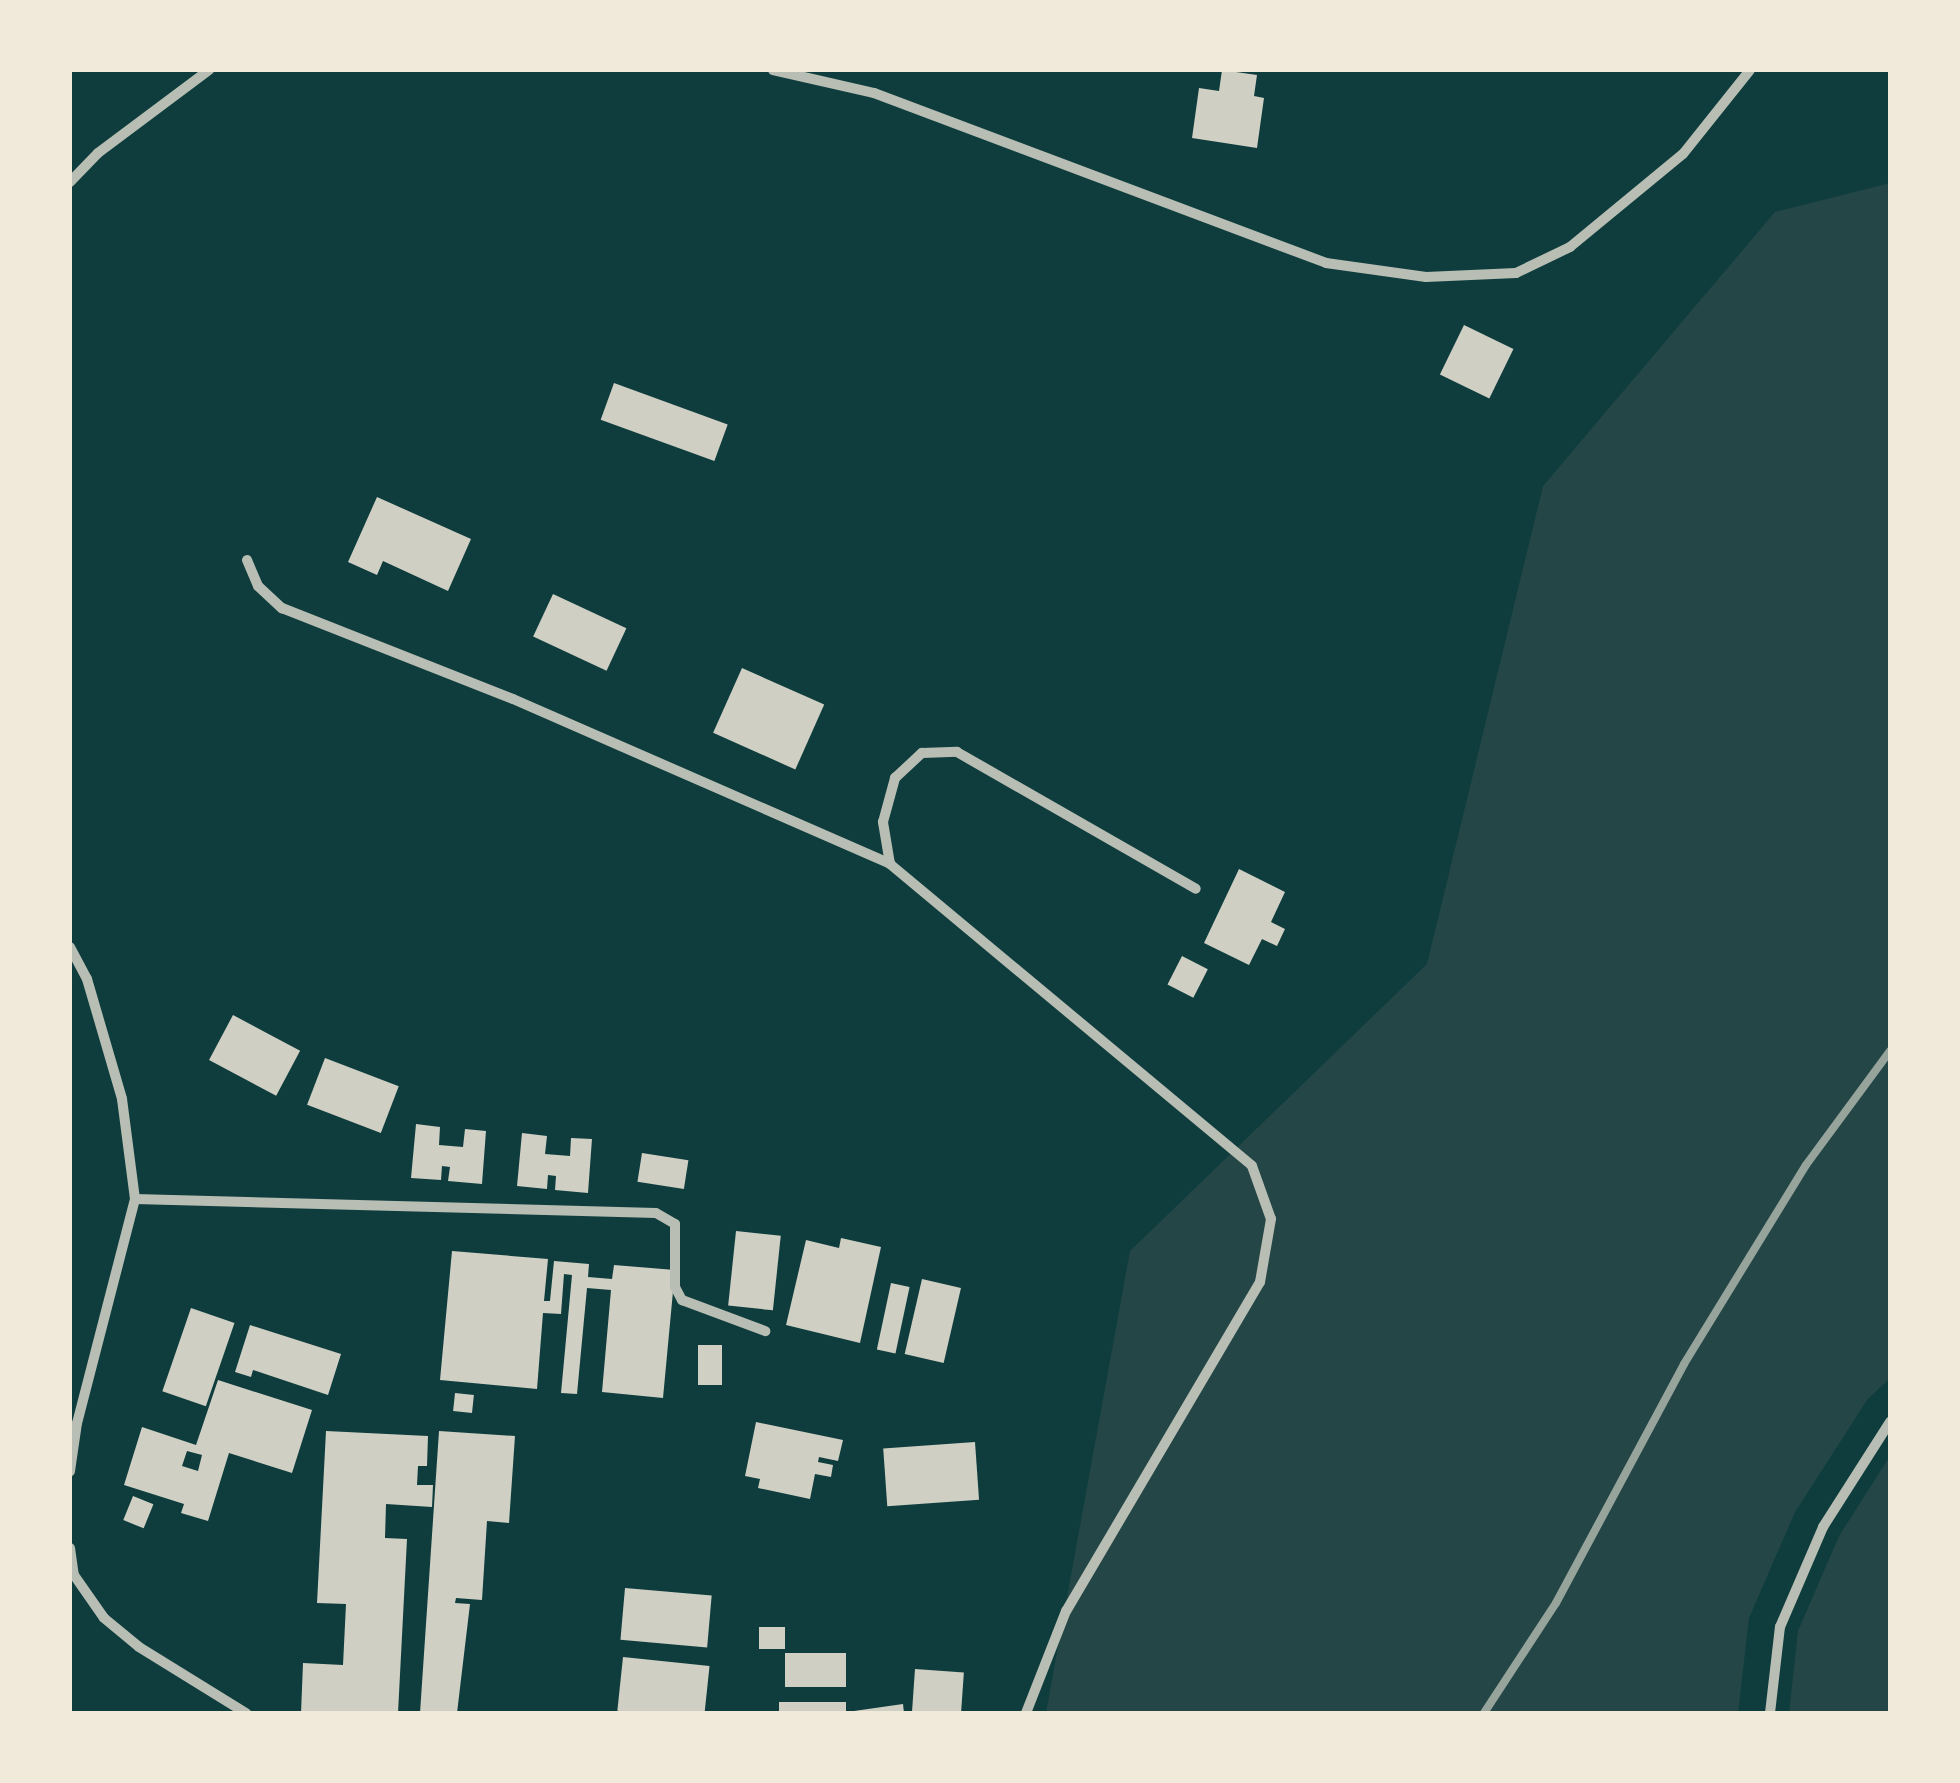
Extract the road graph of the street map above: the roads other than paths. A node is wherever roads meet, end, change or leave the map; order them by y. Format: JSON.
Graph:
{"nodes":[{"id":1,"x":209,"y":70,"type":"edge"},
{"id":2,"x":773,"y":70,"type":"edge"},
{"id":3,"x":1750,"y":70,"type":"edge"},
{"id":4,"x":70,"y":182,"type":"edge"},
{"id":5,"x":248,"y":560,"type":"dead end"},
{"id":6,"x":890,"y":864,"type":"junction"},
{"id":7,"x":1196,"y":889,"type":"dead end"},
{"id":8,"x":70,"y":947,"type":"edge"},
{"id":9,"x":135,"y":1199,"type":"junction"},
{"id":10,"x":765,"y":1332,"type":"dead end"},
{"id":11,"x":1890,"y":1422,"type":"edge"},
{"id":12,"x":70,"y":1471,"type":"edge"},
{"id":13,"x":70,"y":1548,"type":"edge"},
{"id":14,"x":246,"y":1713,"type":"edge"},
{"id":15,"x":1026,"y":1713,"type":"edge"},
{"id":16,"x":1770,"y":1713,"type":"edge"}],
"edges":[{"from":1,"to":4,"type":"street"},
{"from":2,"to":3,"type":"street"},
{"from":5,"to":6,"type":"street"},
{"from":6,"to":7,"type":"street"},
{"from":6,"to":15,"type":"street"},
{"from":8,"to":9,"type":"street"},
{"from":9,"to":10,"type":"street"},
{"from":9,"to":12,"type":"street"},
{"from":11,"to":16,"type":"street"},
{"from":13,"to":14,"type":"street"}]}
